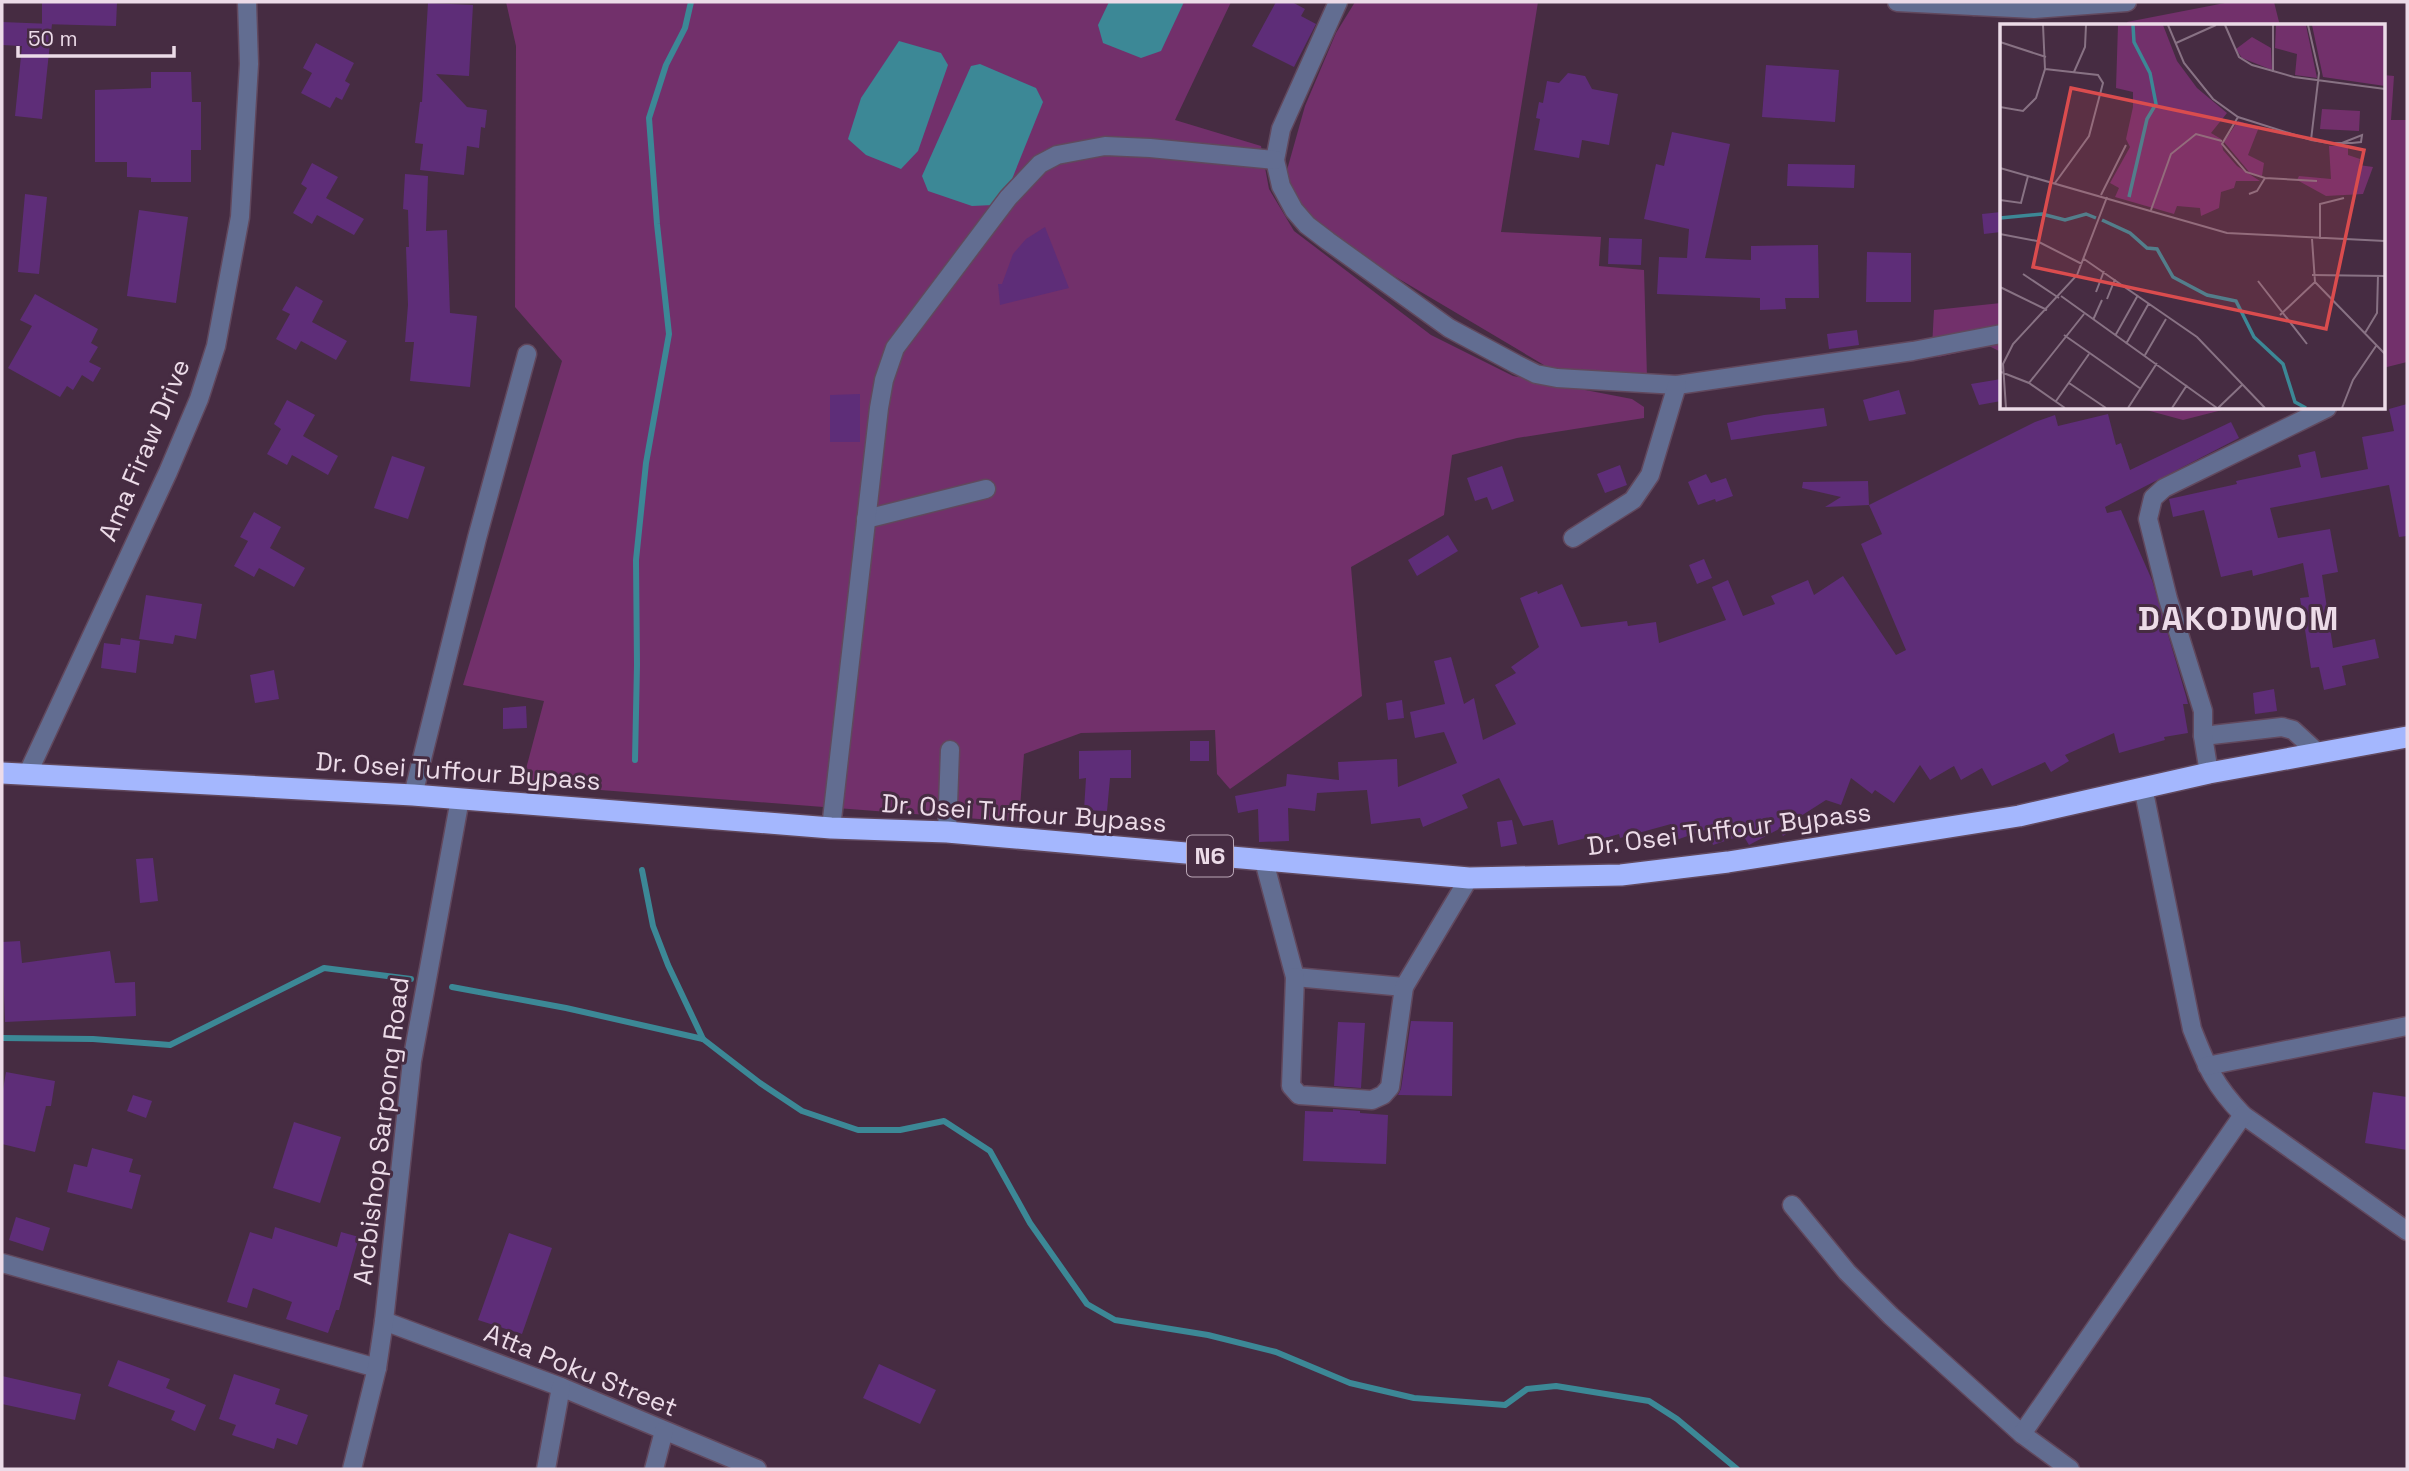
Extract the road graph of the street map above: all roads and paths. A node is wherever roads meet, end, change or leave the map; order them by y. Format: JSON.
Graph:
{"nodes":[{"id":1,"x":247,"y":2,"type":"edge"},
{"id":2,"x":1338,"y":2,"type":"edge"},
{"id":3,"x":1897,"y":2,"type":"edge"},
{"id":4,"x":2127,"y":2,"type":"edge"},
{"id":5,"x":1974,"y":4,"type":"edge"},
{"id":6,"x":1275,"y":160,"type":"junction"},
{"id":7,"x":2000,"y":334,"type":"edge"},
{"id":8,"x":527,"y":354,"type":"dead end"},
{"id":9,"x":1676,"y":385,"type":"junction"},
{"id":10,"x":2323,"y":410,"type":"edge"},
{"id":11,"x":986,"y":489,"type":"dead end"},
{"id":12,"x":866,"y":519,"type":"junction"},
{"id":13,"x":1573,"y":538,"type":"dead end"},
{"id":14,"x":2203,"y":736,"type":"junction"},
{"id":15,"x":2407,"y":737,"type":"edge"},
{"id":16,"x":950,"y":750,"type":"dead end"},
{"id":17,"x":2318,"y":753,"type":"junction"},
{"id":18,"x":2,"y":773,"type":"edge"},
{"id":19,"x":2209,"y":773,"type":"junction"},
{"id":20,"x":27,"y":775,"type":"junction"},
{"id":21,"x":2143,"y":787,"type":"junction"},
{"id":22,"x":413,"y":795,"type":"junction"},
{"id":23,"x":460,"y":799,"type":"junction"},
{"id":24,"x":831,"y":828,"type":"junction"},
{"id":25,"x":947,"y":832,"type":"junction"},
{"id":26,"x":1264,"y":861,"type":"junction"},
{"id":27,"x":1469,"y":878,"type":"junction"},
{"id":28,"x":1295,"y":977,"type":"junction"},
{"id":29,"x":1404,"y":987,"type":"junction"},
{"id":30,"x":2407,"y":1026,"type":"edge"},
{"id":31,"x":2207,"y":1066,"type":"junction"},
{"id":32,"x":2242,"y":1115,"type":"junction"},
{"id":33,"x":1792,"y":1205,"type":"dead end"},
{"id":34,"x":2407,"y":1231,"type":"edge"},
{"id":35,"x":2,"y":1263,"type":"edge"},
{"id":36,"x":384,"y":1321,"type":"junction"},
{"id":37,"x":377,"y":1368,"type":"junction"},
{"id":38,"x":561,"y":1387,"type":"junction"},
{"id":39,"x":664,"y":1431,"type":"junction"},
{"id":40,"x":2022,"y":1434,"type":"junction"},
{"id":41,"x":352,"y":1469,"type":"edge"},
{"id":42,"x":546,"y":1469,"type":"edge"},
{"id":43,"x":654,"y":1469,"type":"edge"},
{"id":44,"x":757,"y":1469,"type":"edge"},
{"id":45,"x":2070,"y":1469,"type":"edge"}],
"edges":[{"from":1,"to":20,"type":"street","name":"Ama Firaw Drive"},
{"from":2,"to":6,"type":"street"},
{"from":3,"to":5,"type":"street"},
{"from":4,"to":5,"type":"street"},
{"from":6,"to":9,"type":"street"},
{"from":6,"to":12,"type":"street"},
{"from":7,"to":9,"type":"street"},
{"from":8,"to":22,"type":"street"},
{"from":9,"to":13,"type":"street"},
{"from":10,"to":14,"type":"street"},
{"from":11,"to":12,"type":"street"},
{"from":12,"to":24,"type":"street"},
{"from":14,"to":17,"type":"street"},
{"from":14,"to":19,"type":"street"},
{"from":15,"to":17,"type":"highway","name":"Dr. Osei Tuffour Bypass","number":"N6"},
{"from":16,"to":25,"type":"street"},
{"from":17,"to":19,"type":"highway","name":"Dr. Osei Tuffour Bypass","number":"N6"},
{"from":18,"to":20,"type":"highway","name":"Dr. Osei Tuffour Bypass","number":"N6"},
{"from":19,"to":21,"type":"highway","name":"Dr. Osei Tuffour Bypass","number":"N6"},
{"from":20,"to":22,"type":"highway","name":"Dr. Osei Tuffour Bypass","number":"N6"},
{"from":21,"to":27,"type":"highway","name":"Dr. Osei Tuffour Bypass","number":"N6"},
{"from":21,"to":31,"type":"street"},
{"from":22,"to":23,"type":"highway","name":"Dr. Osei Tuffour Bypass","number":"N6"},
{"from":23,"to":24,"type":"highway","name":"Dr. Osei Tuffour Bypass","number":"N6"},
{"from":23,"to":36,"type":"street","name":"Arcbishop Sarpong Road"},
{"from":24,"to":25,"type":"highway","name":"Dr. Osei Tuffour Bypass","number":"N6"},
{"from":25,"to":26,"type":"highway","name":"Dr. Osei Tuffour Bypass","number":"N6"},
{"from":26,"to":27,"type":"highway","name":"Dr. Osei Tuffour Bypass","number":"N6"},
{"from":26,"to":28,"type":"street"},
{"from":27,"to":29,"type":"street"},
{"from":28,"to":29,"type":"street"},
{"from":28,"to":29,"type":"street"},
{"from":30,"to":31,"type":"street"},
{"from":31,"to":32,"type":"street"},
{"from":32,"to":34,"type":"street"},
{"from":32,"to":40,"type":"street"},
{"from":33,"to":40,"type":"street"},
{"from":35,"to":37,"type":"street"},
{"from":36,"to":37,"type":"street","name":"Arcbishop Sarpong Road"},
{"from":36,"to":38,"type":"street","name":"Atta Poku Street"},
{"from":37,"to":41,"type":"street","name":"Arcbishop Sarpong Road"},
{"from":38,"to":39,"type":"street","name":"Atta Poku Street"},
{"from":38,"to":42,"type":"street"},
{"from":39,"to":43,"type":"street"},
{"from":39,"to":44,"type":"street","name":"Atta Poku Street"},
{"from":40,"to":45,"type":"street"}]}
